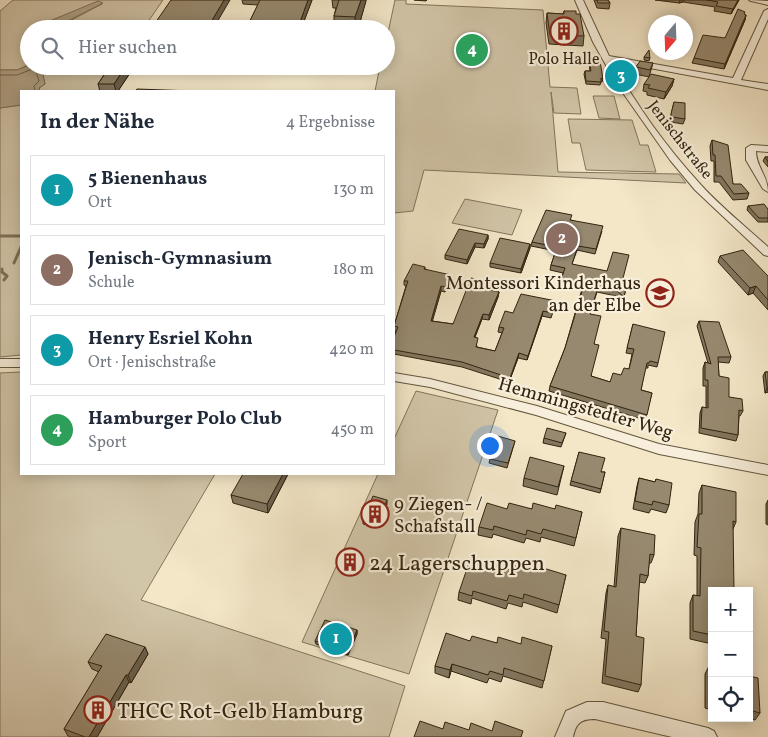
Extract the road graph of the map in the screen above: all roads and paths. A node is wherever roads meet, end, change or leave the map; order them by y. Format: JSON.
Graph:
{"nodes":[{"id":1,"x":579,"y":0,"type":"edge"},
{"id":2,"x":753,"y":0,"type":"edge"},
{"id":3,"x":768,"y":3,"type":"edge"},
{"id":4,"x":768,"y":11,"type":"edge"},
{"id":5,"x":606,"y":58,"type":"junction"},
{"id":6,"x":736,"y":81,"type":"junction"},
{"id":7,"x":768,"y":87,"type":"edge"},
{"id":8,"x":768,"y":150,"type":"edge"},
{"id":9,"x":768,"y":189,"type":"edge"},
{"id":10,"x":768,"y":253,"type":"edge"},
{"id":11,"x":20,"y":362,"type":"edge"},
{"id":12,"x":0,"y":363,"type":"edge"},
{"id":13,"x":395,"y":377,"type":"edge"},
{"id":14,"x":768,"y":470,"type":"edge"},
{"id":15,"x":564,"y":737,"type":"edge"},
{"id":16,"x":708,"y":737,"type":"edge"}],
"edges":[{"from":1,"to":5,"type":"street","name":"Jenischstraße"},
{"from":2,"to":3,"type":"street"},
{"from":4,"to":6,"type":"street"},
{"from":5,"to":6,"type":"street"},
{"from":5,"to":10,"type":"street","name":"Jenischstraße"},
{"from":6,"to":7,"type":"street"},
{"from":8,"to":9,"type":"street"},
{"from":11,"to":12,"type":"street"},
{"from":13,"to":14,"type":"street","name":"Hemmingstedter Weg"},
{"from":15,"to":16,"type":"street"}]}
